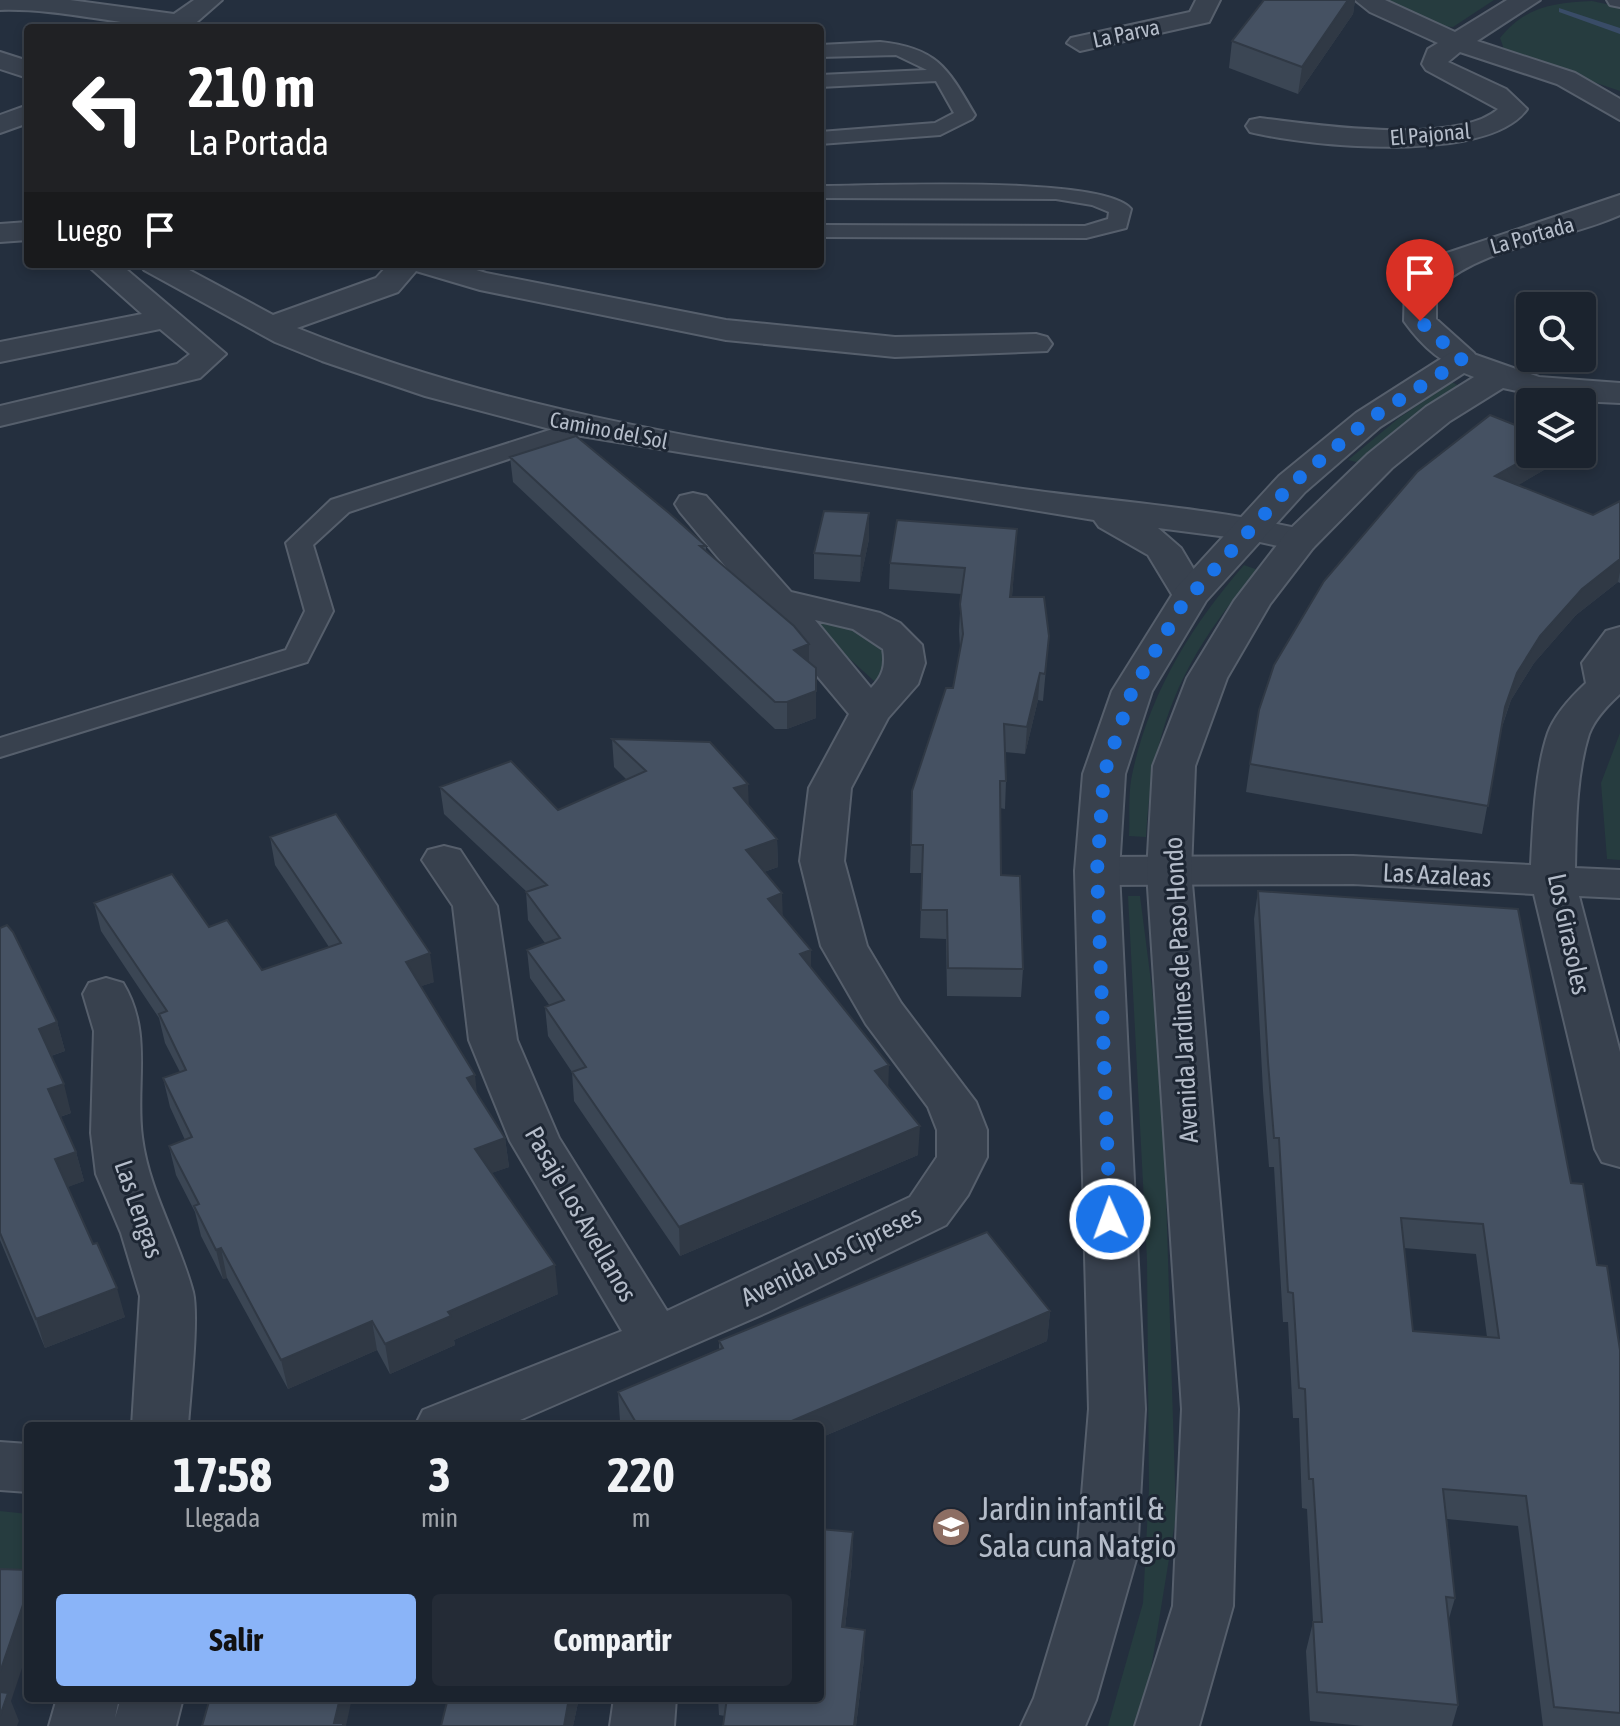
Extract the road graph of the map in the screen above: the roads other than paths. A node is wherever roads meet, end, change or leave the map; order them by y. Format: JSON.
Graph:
{"nodes":[{"id":1,"x":210,"y":0,"type":"edge"},
{"id":2,"x":1208,"y":0,"type":"edge"},
{"id":3,"x":1367,"y":0,"type":"edge"},
{"id":4,"x":1528,"y":0,"type":"edge"},
{"id":5,"x":0,"y":3,"type":"edge"},
{"id":6,"x":170,"y":24,"type":"edge"},
{"id":7,"x":177,"y":24,"type":"edge"},
{"id":8,"x":1080,"y":43,"type":"dead end"},
{"id":9,"x":1459,"y":43,"type":"junction"},
{"id":10,"x":824,"y":51,"type":"edge"},
{"id":11,"x":0,"y":60,"type":"edge"},
{"id":12,"x":24,"y":69,"type":"edge"},
{"id":13,"x":940,"y":75,"type":"junction"},
{"id":14,"x":824,"y":81,"type":"edge"},
{"id":15,"x":1620,"y":112,"type":"edge"},
{"id":16,"x":24,"y":115,"type":"edge"},
{"id":17,"x":0,"y":125,"type":"edge"},
{"id":18,"x":1260,"y":126,"type":"dead end"},
{"id":19,"x":824,"y":138,"type":"edge"},
{"id":20,"x":824,"y":192,"type":"edge"},
{"id":21,"x":1620,"y":204,"type":"edge"},
{"id":22,"x":824,"y":231,"type":"edge"},
{"id":23,"x":106,"y":268,"type":"edge"},
{"id":24,"x":162,"y":268,"type":"edge"},
{"id":25,"x":402,"y":268,"type":"edge"},
{"id":26,"x":439,"y":268,"type":"edge"},
{"id":27,"x":168,"y":318,"type":"junction"},
{"id":28,"x":271,"y":327,"type":"junction"},
{"id":29,"x":1036,"y":344,"type":"dead end"},
{"id":30,"x":0,"y":352,"type":"edge"},
{"id":31,"x":1480,"y":368,"type":"junction"},
{"id":32,"x":1620,"y":393,"type":"edge"},
{"id":33,"x":0,"y":416,"type":"edge"},
{"id":34,"x":581,"y":427,"type":"junction"},
{"id":35,"x":693,"y":504,"type":"dead end"},
{"id":36,"x":1088,"y":508,"type":"junction"},
{"id":37,"x":1251,"y":529,"type":"junction"},
{"id":38,"x":1300,"y":540,"type":"junction"},
{"id":39,"x":1190,"y":595,"type":"junction"},
{"id":40,"x":778,"y":600,"type":"junction"},
{"id":41,"x":1620,"y":639,"type":"edge"},
{"id":42,"x":1613,"y":683,"type":"edge"},
{"id":43,"x":870,"y":713,"type":"junction"},
{"id":44,"x":0,"y":748,"type":"edge"},
{"id":45,"x":444,"y":860,"type":"dead end"},
{"id":46,"x":1097,"y":871,"type":"junction"},
{"id":47,"x":1169,"y":872,"type":"junction"},
{"id":48,"x":1620,"y":884,"type":"edge"},
{"id":49,"x":1556,"y":892,"type":"junction"},
{"id":50,"x":106,"y":994,"type":"dead end"},
{"id":51,"x":1619,"y":1143,"type":"edge"},
{"id":52,"x":656,"y":1340,"type":"junction"},
{"id":53,"x":524,"y":1413,"type":"edge"},
{"id":54,"x":160,"y":1422,"type":"edge"},
{"id":55,"x":468,"y":1422,"type":"edge"},
{"id":56,"x":0,"y":1466,"type":"edge"},
{"id":57,"x":24,"y":1468,"type":"edge"},
{"id":58,"x":87,"y":1702,"type":"edge"},
{"id":59,"x":151,"y":1702,"type":"edge"},
{"id":60,"x":645,"y":1702,"type":"edge"},
{"id":61,"x":81,"y":1726,"type":"edge"},
{"id":62,"x":144,"y":1726,"type":"edge"},
{"id":63,"x":642,"y":1726,"type":"edge"},
{"id":64,"x":1053,"y":1726,"type":"edge"},
{"id":65,"x":1167,"y":1726,"type":"edge"}],
"edges":[{"from":1,"to":7,"type":"street"},
{"from":2,"to":8,"type":"street","name":"La Parva"},
{"from":3,"to":9,"type":"street"},
{"from":4,"to":9,"type":"street"},
{"from":5,"to":6,"type":"street"},
{"from":9,"to":15,"type":"street"},
{"from":9,"to":18,"type":"street","name":"El Pajonal"},
{"from":10,"to":13,"type":"lane"},
{"from":11,"to":12,"type":"street"},
{"from":13,"to":14,"type":"lane"},
{"from":13,"to":19,"type":"lane"},
{"from":16,"to":17,"type":"street"},
{"from":20,"to":22,"type":"lane"},
{"from":21,"to":31,"type":"street","name":"La Portada"},
{"from":23,"to":27,"type":"street"},
{"from":24,"to":28,"type":"street","name":"Camino del Sol"},
{"from":25,"to":28,"type":"street"},
{"from":26,"to":29,"type":"street"},
{"from":27,"to":30,"type":"street"},
{"from":27,"to":33,"type":"street"},
{"from":28,"to":34,"type":"street","name":"Camino del Sol"},
{"from":31,"to":32,"type":"street","name":"La Portada"},
{"from":31,"to":37,"type":"street"},
{"from":31,"to":38,"type":"street","name":"Avenida Jardines de Paso Hondo"},
{"from":34,"to":36,"type":"street","name":"Camino del Sol"},
{"from":34,"to":44,"type":"lane"},
{"from":35,"to":40,"type":"street"},
{"from":36,"to":37,"type":"street","name":"Camino del Sol"},
{"from":36,"to":39,"type":"street","name":"Camino del Sol"},
{"from":37,"to":38,"type":"street","name":"Camino del Sol"},
{"from":37,"to":39,"type":"street"},
{"from":38,"to":47,"type":"street","name":"Avenida Jardines de Paso Hondo"},
{"from":39,"to":46,"type":"street"},
{"from":40,"to":43,"type":"street"},
{"from":40,"to":43,"type":"street","name":"Avenida Los Cipreses"},
{"from":41,"to":42,"type":"street","name":"Los Girasoles"},
{"from":42,"to":49,"type":"street","name":"Los Girasoles"},
{"from":43,"to":52,"type":"street","name":"Avenida Los Cipreses"},
{"from":45,"to":52,"type":"street","name":"Pasaje Los Avellanos"},
{"from":46,"to":47,"type":"street","name":"Las Azaleas"},
{"from":46,"to":64,"type":"street"},
{"from":47,"to":49,"type":"street","name":"Las Azaleas"},
{"from":47,"to":65,"type":"street","name":"Avenida Jardines de Paso Hondo"},
{"from":48,"to":49,"type":"street","name":"Las Azaleas"},
{"from":49,"to":51,"type":"street","name":"Los Girasoles"},
{"from":50,"to":54,"type":"street","name":"Las Lengas"},
{"from":52,"to":53,"type":"street","name":"Avenida Los Cipreses"},
{"from":53,"to":55,"type":"street","name":"Avenida Los Cipreses"},
{"from":56,"to":57,"type":"street"},
{"from":58,"to":61,"type":"street"},
{"from":59,"to":62,"type":"street"},
{"from":60,"to":63,"type":"street"}]}
